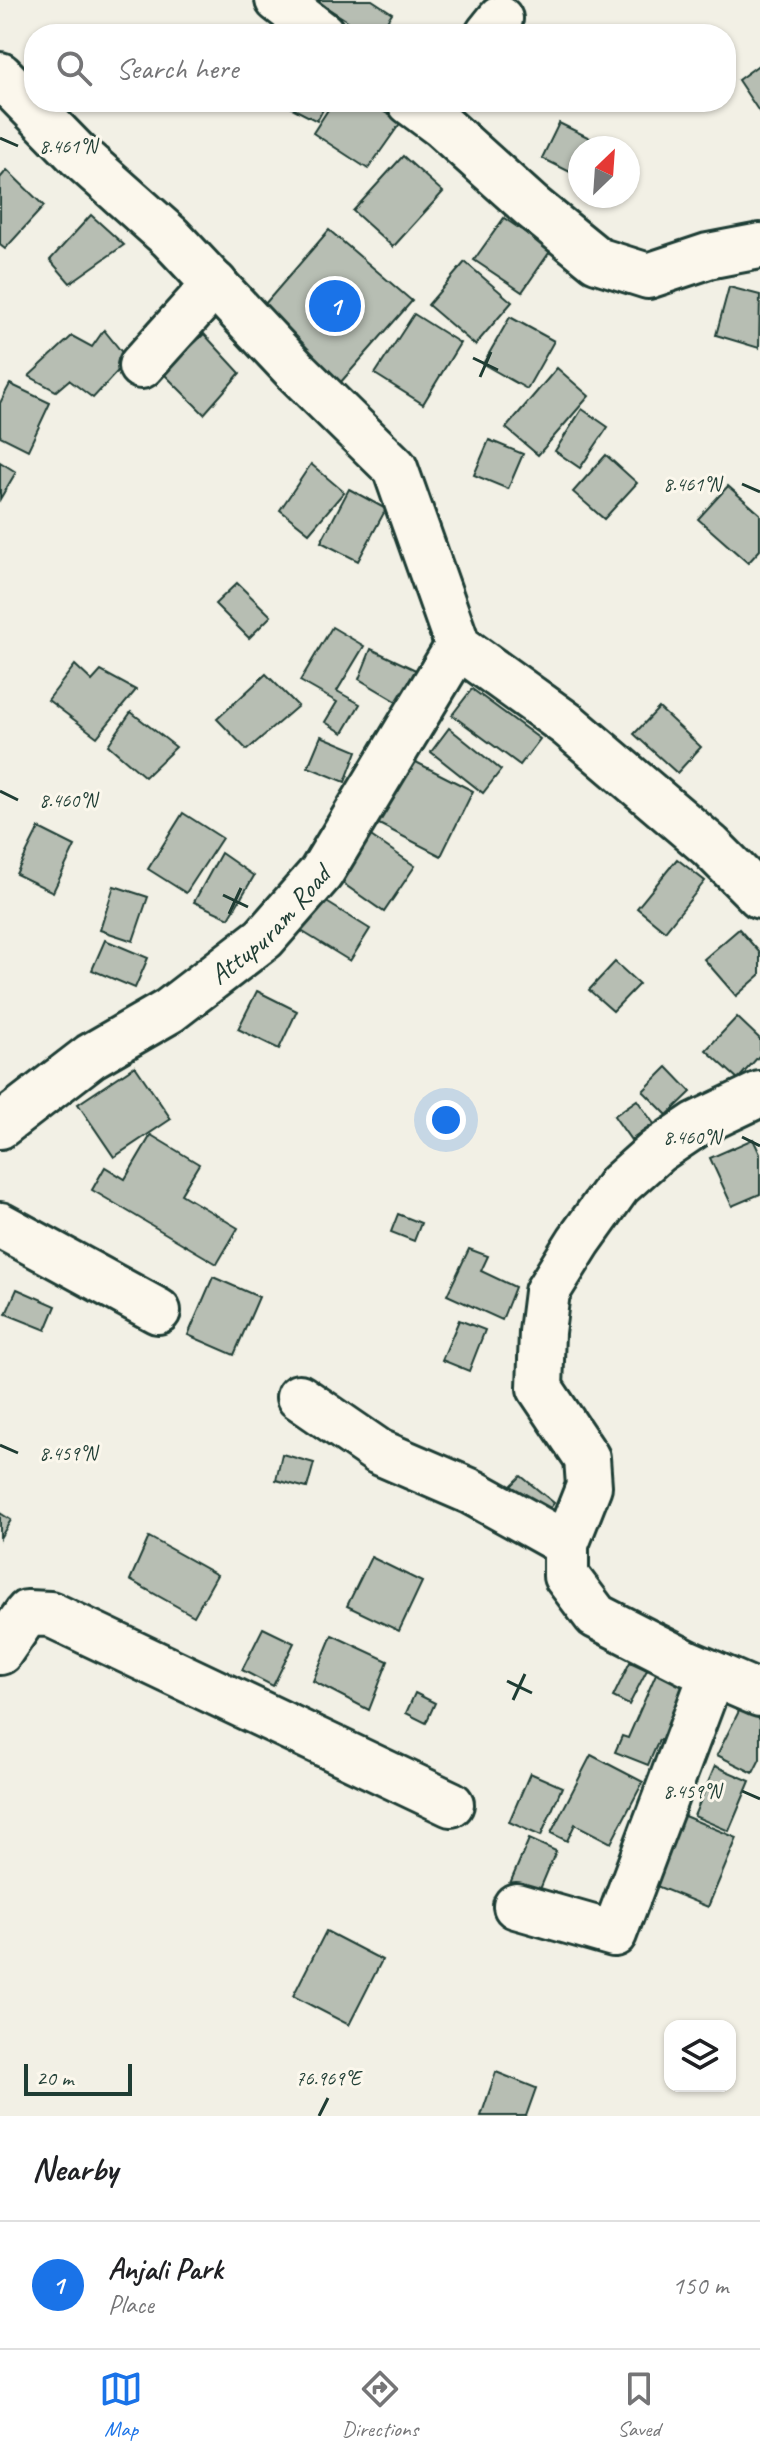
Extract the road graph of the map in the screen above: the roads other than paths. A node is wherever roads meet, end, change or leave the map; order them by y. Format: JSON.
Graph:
{"nodes":[{"id":1,"x":278,"y":0,"type":"edge"},
{"id":2,"x":309,"y":24,"type":"edge"},
{"id":3,"x":0,"y":75,"type":"edge"},
{"id":4,"x":24,"y":100,"type":"edge"},
{"id":5,"x":36,"y":112,"type":"edge"},
{"id":6,"x":430,"y":112,"type":"edge"},
{"id":7,"x":760,"y":246,"type":"edge"},
{"id":8,"x":215,"y":284,"type":"junction"},
{"id":9,"x":141,"y":366,"type":"dead end"},
{"id":10,"x":458,"y":646,"type":"junction"},
{"id":11,"x":760,"y":896,"type":"edge"},
{"id":12,"x":760,"y":1094,"type":"edge"},
{"id":13,"x":0,"y":1125,"type":"edge"},
{"id":14,"x":0,"y":1225,"type":"edge"},
{"id":15,"x":158,"y":1311,"type":"dead end"},
{"id":16,"x":299,"y":1397,"type":"dead end"},
{"id":17,"x":566,"y":1544,"type":"junction"},
{"id":18,"x":0,"y":1652,"type":"edge"},
{"id":19,"x":712,"y":1674,"type":"junction"},
{"id":20,"x":760,"y":1694,"type":"edge"},
{"id":21,"x":451,"y":1804,"type":"dead end"},
{"id":22,"x":516,"y":1906,"type":"dead end"}],
"edges":[{"from":1,"to":2,"type":"street"},
{"from":3,"to":4,"type":"street"},
{"from":5,"to":8,"type":"street"},
{"from":6,"to":7,"type":"street"},
{"from":8,"to":9,"type":"street"},
{"from":8,"to":10,"type":"street"},
{"from":10,"to":11,"type":"street"},
{"from":10,"to":13,"type":"street","name":"Attupuram Road"},
{"from":12,"to":17,"type":"street"},
{"from":14,"to":15,"type":"street"},
{"from":16,"to":17,"type":"street"},
{"from":17,"to":19,"type":"street"},
{"from":18,"to":21,"type":"street"},
{"from":19,"to":20,"type":"street"},
{"from":19,"to":22,"type":"street"}]}
